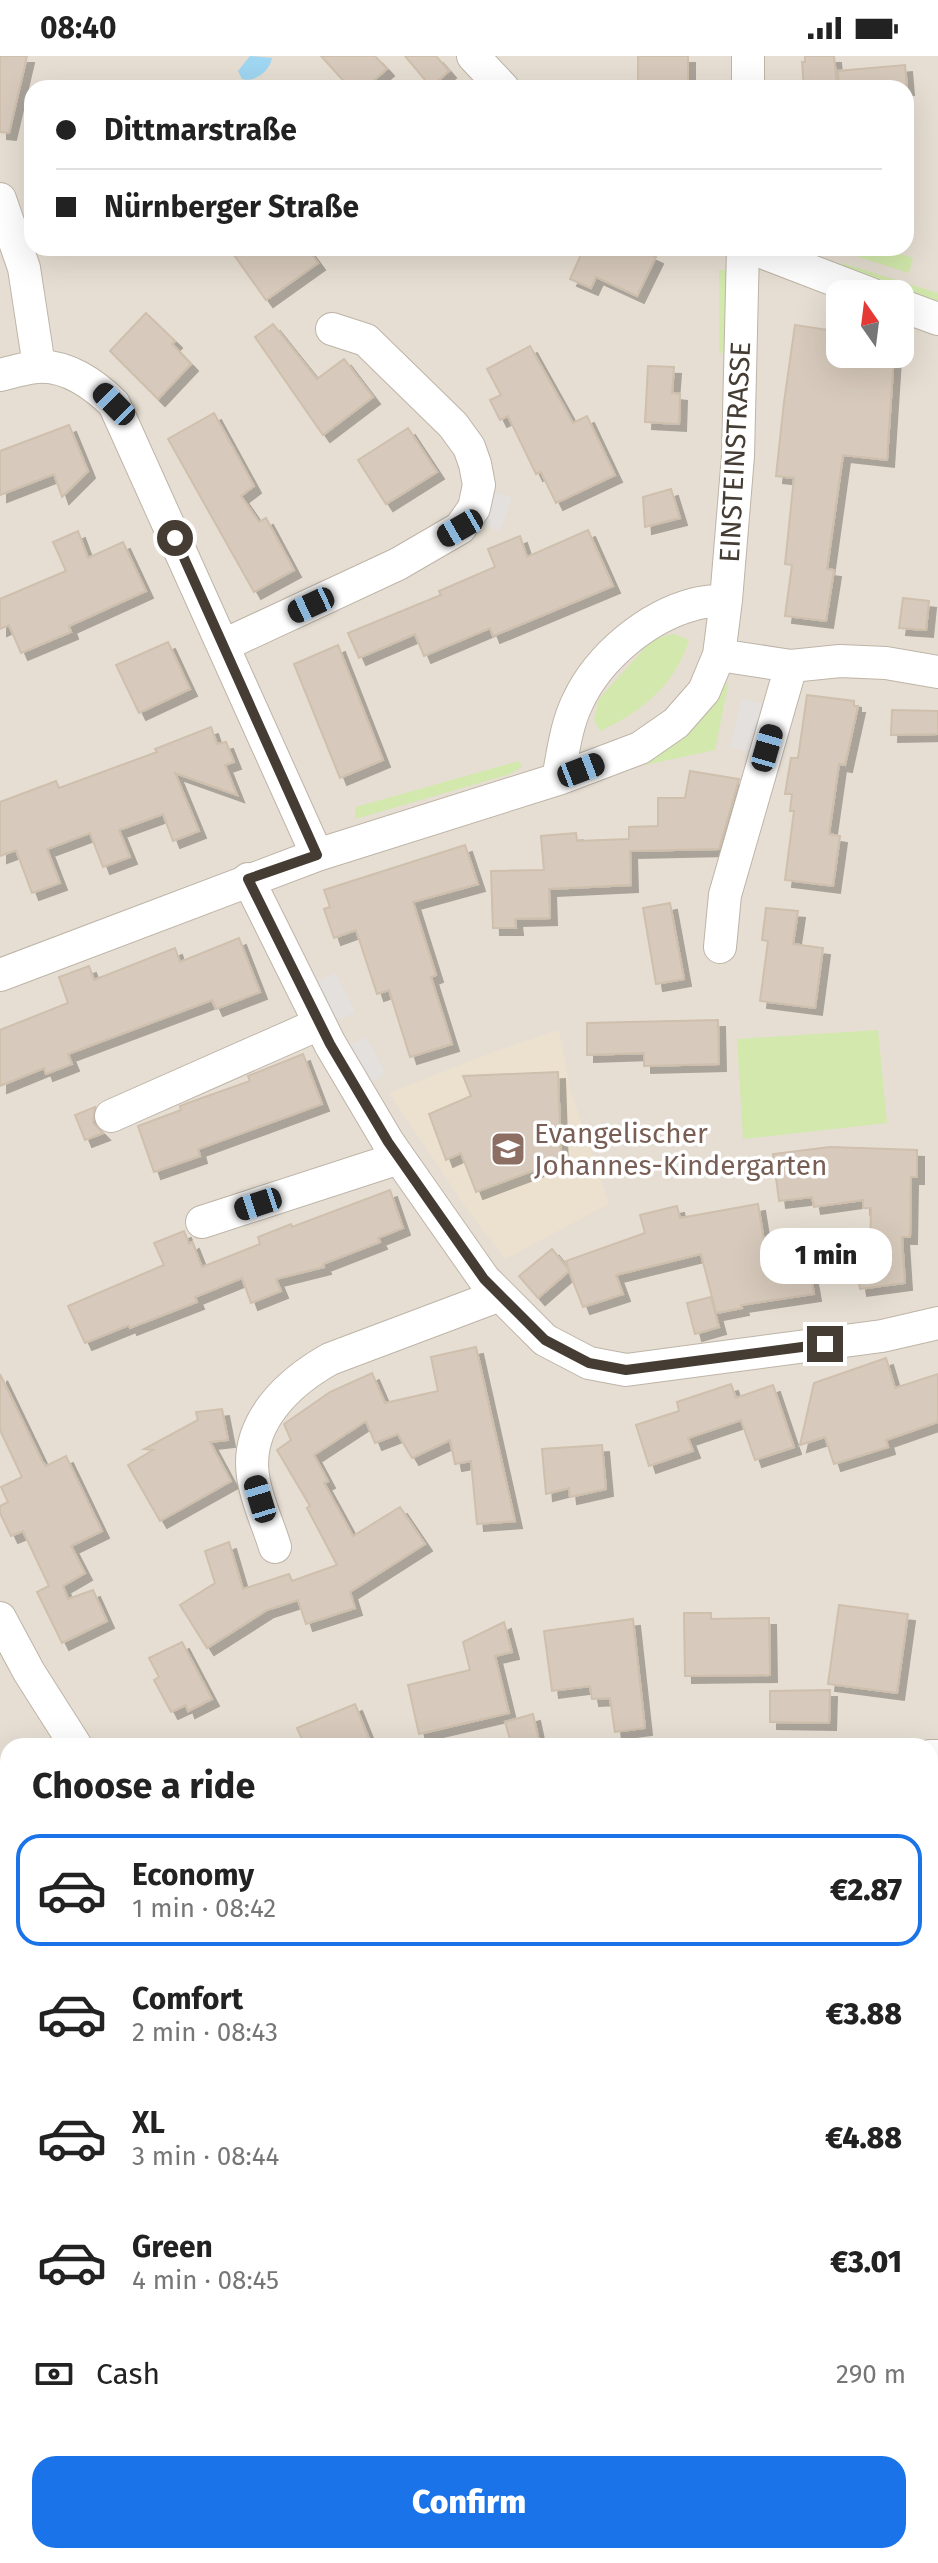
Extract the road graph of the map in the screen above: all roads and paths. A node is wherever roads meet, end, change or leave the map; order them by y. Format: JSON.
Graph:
{"nodes":[{"id":1,"x":473,"y":56,"type":"edge"},
{"id":2,"x":748,"y":56,"type":"edge"},
{"id":3,"x":496,"y":80,"type":"edge"},
{"id":4,"x":748,"y":80,"type":"edge"},
{"id":5,"x":0,"y":199,"type":"edge"},
{"id":6,"x":743,"y":256,"type":"edge"},
{"id":7,"x":772,"y":256,"type":"edge"},
{"id":8,"x":834,"y":280,"type":"edge"},
{"id":9,"x":914,"y":310,"type":"edge"},
{"id":10,"x":938,"y":319,"type":"edge"},
{"id":11,"x":332,"y":329,"type":"dead end"},
{"id":12,"x":39,"y":366,"type":"junction"},
{"id":13,"x":0,"y":375,"type":"edge"},
{"id":14,"x":726,"y":600,"type":"junction"},
{"id":15,"x":224,"y":645,"type":"junction"},
{"id":16,"x":719,"y":655,"type":"junction"},
{"id":17,"x":791,"y":666,"type":"junction"},
{"id":18,"x":938,"y":672,"type":"edge"},
{"id":19,"x":558,"y":779,"type":"junction"},
{"id":20,"x":317,"y":855,"type":"junction"},
{"id":21,"x":248,"y":879,"type":"junction"},
{"id":22,"x":720,"y":947,"type":"dead end"},
{"id":23,"x":0,"y":975,"type":"edge"},
{"id":24,"x":319,"y":1024,"type":"junction"},
{"id":25,"x":111,"y":1116,"type":"dead end"},
{"id":26,"x":399,"y":1158,"type":"junction"},
{"id":27,"x":202,"y":1222,"type":"dead end"},
{"id":28,"x":500,"y":1295,"type":"junction"},
{"id":29,"x":938,"y":1323,"type":"edge"},
{"id":30,"x":275,"y":1547,"type":"dead end"},
{"id":31,"x":0,"y":1618,"type":"edge"},
{"id":32,"x":71,"y":1738,"type":"edge"}],
"edges":[{"from":1,"to":3,"type":"street"},
{"from":2,"to":4,"type":"street"},
{"from":5,"to":12,"type":"street"},
{"from":6,"to":14,"type":"street","name":"EINSTEINSTRASSE"},
{"from":7,"to":8,"type":"street"},
{"from":9,"to":10,"type":"street"},
{"from":11,"to":15,"type":"street"},
{"from":12,"to":13,"type":"street"},
{"from":12,"to":15,"type":"street"},
{"from":14,"to":16,"type":"street","name":"EINSTEINSTRASSE"},
{"from":14,"to":19,"type":"street"},
{"from":15,"to":20,"type":"street"},
{"from":16,"to":17,"type":"street"},
{"from":16,"to":19,"type":"street","name":"EINSTEINSTRASSE"},
{"from":17,"to":18,"type":"street"},
{"from":17,"to":22,"type":"street"},
{"from":19,"to":20,"type":"street","name":"EINSTEINSTRASSE"},
{"from":20,"to":21,"type":"street","name":"EINSTEINSTRASSE"},
{"from":21,"to":23,"type":"street","name":"EINSTEINSTRASSE"},
{"from":21,"to":24,"type":"street"},
{"from":24,"to":25,"type":"street"},
{"from":24,"to":26,"type":"street"},
{"from":26,"to":27,"type":"street"},
{"from":26,"to":28,"type":"street"},
{"from":28,"to":29,"type":"street"},
{"from":28,"to":30,"type":"street"},
{"from":31,"to":32,"type":"street"}]}
